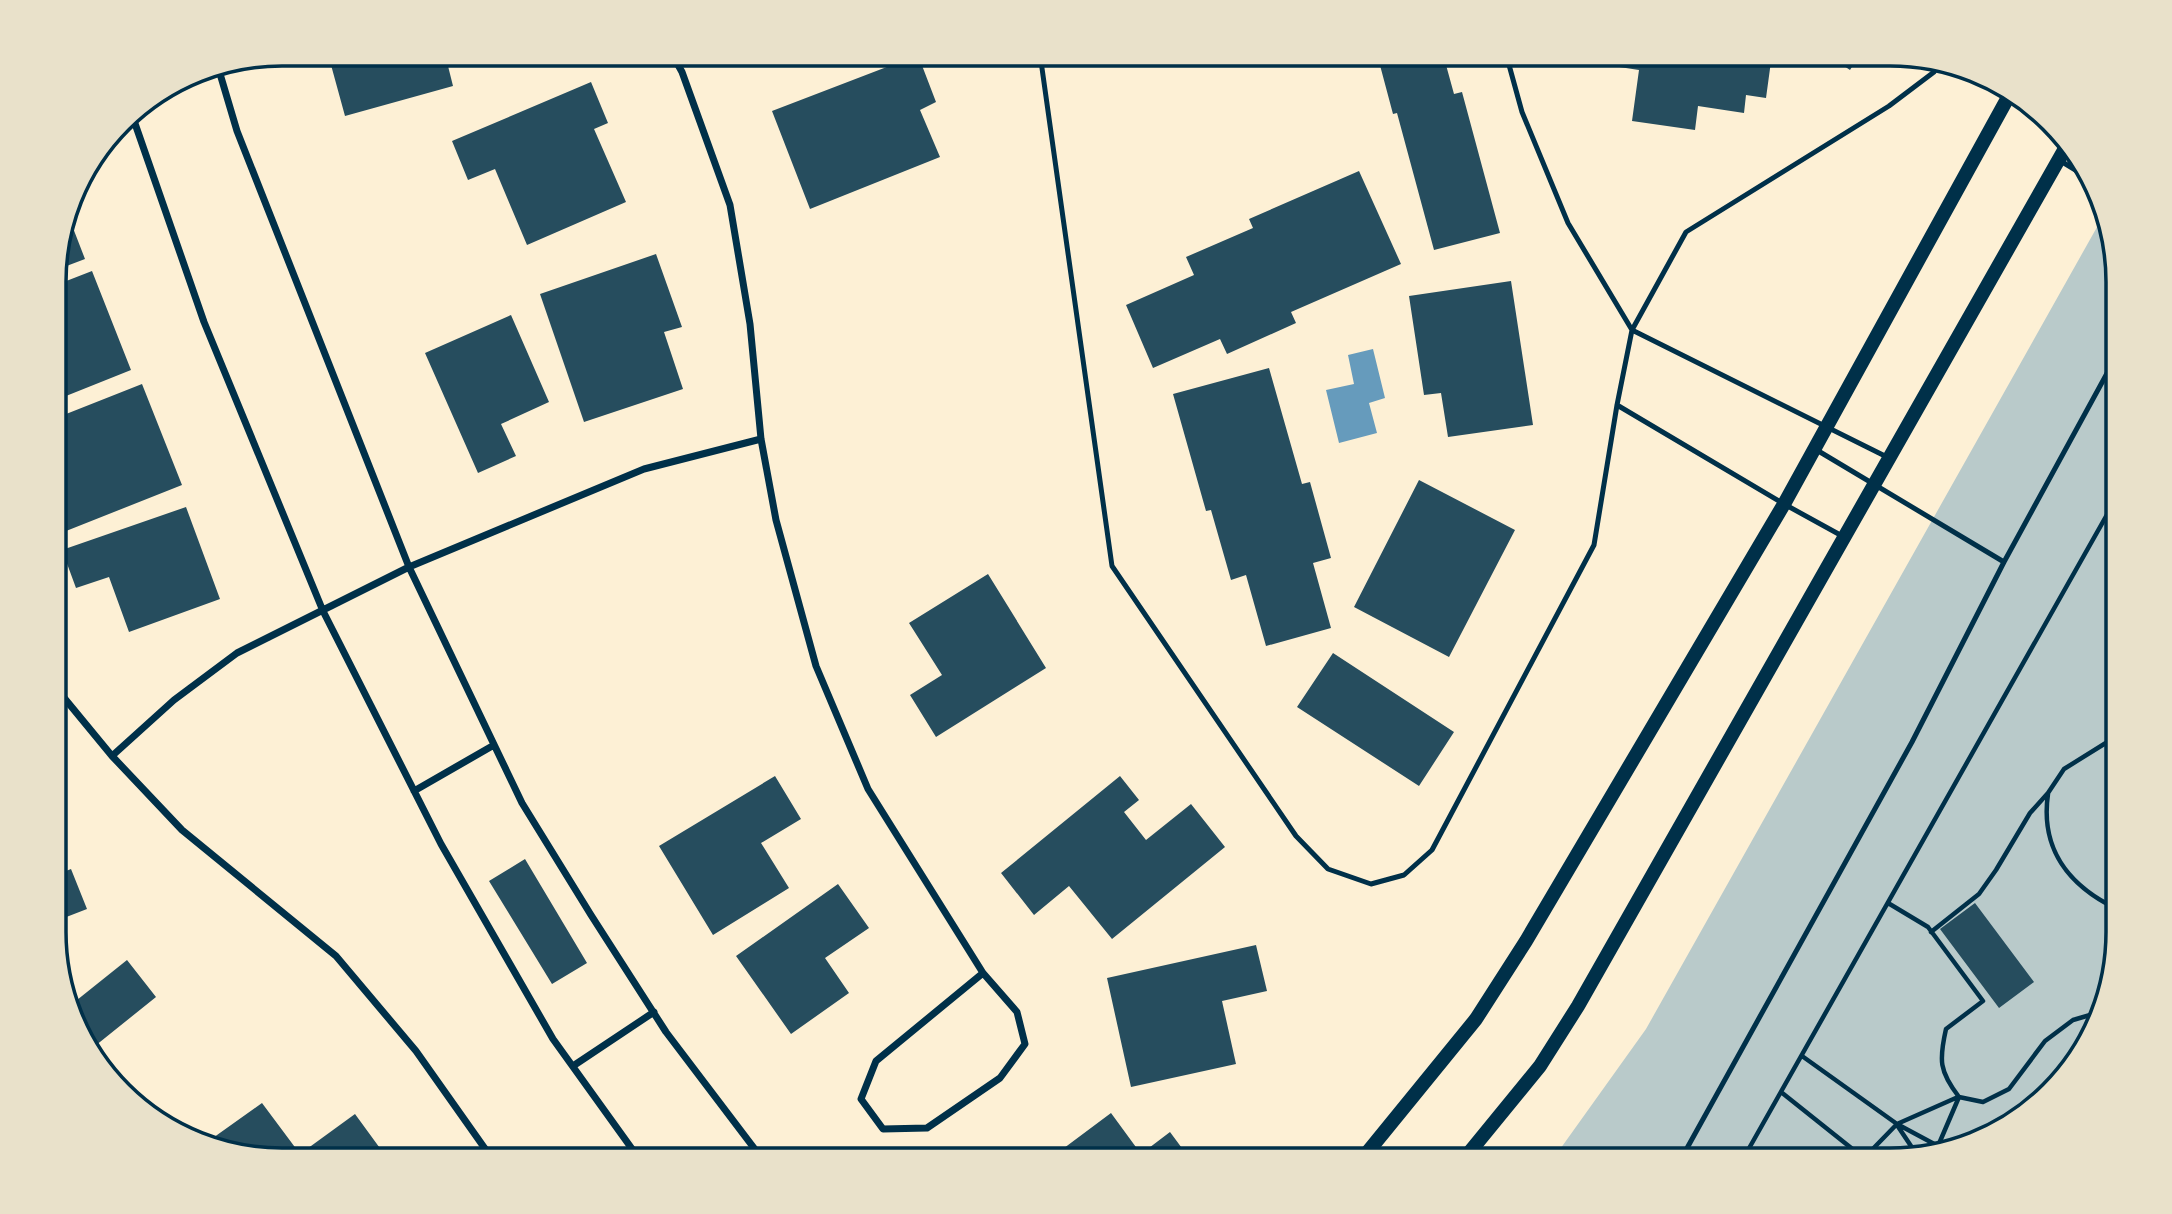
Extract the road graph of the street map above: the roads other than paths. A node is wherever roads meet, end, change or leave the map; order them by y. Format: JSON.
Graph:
{"nodes":[{"id":1,"x":1509,"y":66,"type":"edge"},
{"id":2,"x":679,"y":67,"type":"edge"},
{"id":3,"x":1042,"y":67,"type":"edge"},
{"id":4,"x":1934,"y":72,"type":"edge"},
{"id":5,"x":221,"y":76,"type":"edge"},
{"id":6,"x":2006,"y":101,"type":"edge"},
{"id":7,"x":135,"y":125,"type":"edge"},
{"id":8,"x":2062,"y":154,"type":"edge"},
{"id":9,"x":2059,"y":159,"type":"junction"},
{"id":10,"x":2071,"y":167,"type":"edge"},
{"id":11,"x":1632,"y":330,"type":"junction"},
{"id":12,"x":2105,"y":377,"type":"edge"},
{"id":13,"x":1617,"y":405,"type":"junction"},
{"id":14,"x":1826,"y":428,"type":"junction"},
{"id":15,"x":761,"y":439,"type":"junction"},
{"id":16,"x":1815,"y":449,"type":"junction"},
{"id":17,"x":1890,"y":458,"type":"junction"},
{"id":18,"x":1875,"y":485,"type":"junction"},
{"id":19,"x":1784,"y":504,"type":"junction"},
{"id":20,"x":1845,"y":537,"type":"junction"},
{"id":21,"x":2004,"y":562,"type":"junction"},
{"id":22,"x":409,"y":567,"type":"junction"},
{"id":23,"x":323,"y":611,"type":"junction"},
{"id":24,"x":66,"y":700,"type":"edge"},
{"id":25,"x":494,"y":745,"type":"junction"},
{"id":26,"x":112,"y":756,"type":"junction"},
{"id":27,"x":414,"y":791,"type":"junction"},
{"id":28,"x":983,"y":973,"type":"junction"},
{"id":29,"x":654,"y":1012,"type":"junction"},
{"id":30,"x":573,"y":1066,"type":"junction"},
{"id":31,"x":1372,"y":1147,"type":"edge"},
{"id":32,"x":1474,"y":1147,"type":"edge"},
{"id":33,"x":1688,"y":1147,"type":"edge"},
{"id":34,"x":484,"y":1148,"type":"edge"},
{"id":35,"x":631,"y":1148,"type":"edge"},
{"id":36,"x":754,"y":1148,"type":"edge"}],
"edges":[{"from":1,"to":11,"type":"lane"},
{"from":2,"to":15,"type":"street"},
{"from":3,"to":13,"type":"lane"},
{"from":4,"to":11,"type":"lane"},
{"from":5,"to":22,"type":"street"},
{"from":6,"to":14,"type":"main road"},
{"from":7,"to":23,"type":"street"},
{"from":8,"to":9,"type":"main road"},
{"from":9,"to":10,"type":"lane"},
{"from":9,"to":17,"type":"main road"},
{"from":11,"to":13,"type":"lane"},
{"from":11,"to":14,"type":"lane"},
{"from":12,"to":21,"type":"lane"},
{"from":13,"to":19,"type":"lane"},
{"from":14,"to":16,"type":"main road"},
{"from":14,"to":17,"type":"lane"},
{"from":15,"to":22,"type":"street"},
{"from":15,"to":28,"type":"street"},
{"from":16,"to":18,"type":"lane"},
{"from":16,"to":19,"type":"main road"},
{"from":17,"to":18,"type":"main road"},
{"from":18,"to":20,"type":"main road"},
{"from":18,"to":21,"type":"lane"},
{"from":19,"to":20,"type":"lane"},
{"from":19,"to":31,"type":"main road"},
{"from":20,"to":32,"type":"main road"},
{"from":21,"to":33,"type":"lane"},
{"from":22,"to":23,"type":"street"},
{"from":22,"to":25,"type":"street"},
{"from":23,"to":26,"type":"street"},
{"from":23,"to":27,"type":"street"},
{"from":24,"to":26,"type":"street"},
{"from":25,"to":27,"type":"street"},
{"from":25,"to":29,"type":"street"},
{"from":26,"to":34,"type":"street"},
{"from":27,"to":30,"type":"street"},
{"from":28,"to":28,"type":"street"},
{"from":29,"to":30,"type":"street"},
{"from":29,"to":36,"type":"street"},
{"from":30,"to":35,"type":"street"}]}
